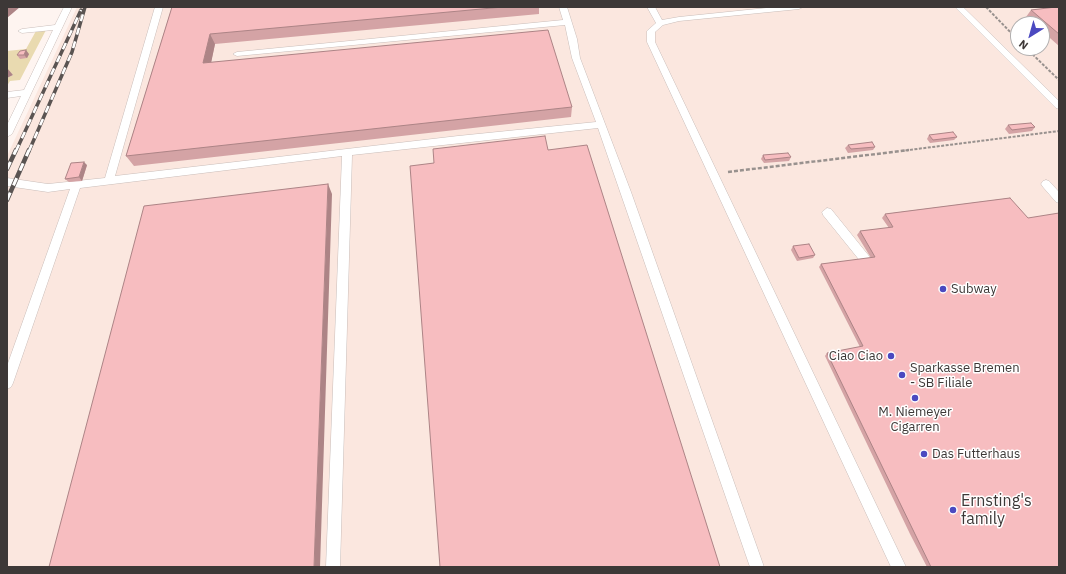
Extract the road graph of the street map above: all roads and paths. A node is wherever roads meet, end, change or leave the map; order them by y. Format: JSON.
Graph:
{"nodes":[{"id":1,"x":68,"y":7,"type":"edge"},
{"id":2,"x":159,"y":7,"type":"edge"},
{"id":3,"x":563,"y":7,"type":"edge"},
{"id":4,"x":651,"y":7,"type":"edge"},
{"id":5,"x":799,"y":7,"type":"edge"},
{"id":6,"x":958,"y":7,"type":"edge"},
{"id":7,"x":986,"y":7,"type":"edge"},
{"id":8,"x":568,"y":22,"type":"junction"},
{"id":9,"x":660,"y":23,"type":"junction"},
{"id":10,"x":59,"y":27,"type":"junction"},
{"id":11,"x":22,"y":31,"type":"dead end"},
{"id":12,"x":1010,"y":32,"type":"edge"},
{"id":13,"x":237,"y":54,"type":"dead end"},
{"id":14,"x":1034,"y":56,"type":"edge"},
{"id":15,"x":1059,"y":80,"type":"edge"},
{"id":16,"x":27,"y":92,"type":"junction"},
{"id":17,"x":7,"y":95,"type":"edge"},
{"id":18,"x":1059,"y":106,"type":"edge"},
{"id":19,"x":600,"y":125,"type":"junction"},
{"id":20,"x":1059,"y":131,"type":"edge"},
{"id":21,"x":7,"y":134,"type":"edge"},
{"id":22,"x":347,"y":152,"type":"junction"},
{"id":23,"x":712,"y":174,"type":"junction"},
{"id":24,"x":109,"y":181,"type":"junction"},
{"id":25,"x":7,"y":182,"type":"edge"},
{"id":26,"x":1046,"y":184,"type":"dead end"},
{"id":27,"x":76,"y":185,"type":"junction"},
{"id":28,"x":1059,"y":199,"type":"edge"},
{"id":29,"x":826,"y":212,"type":"dead end"},
{"id":30,"x":880,"y":276,"type":"edge"},
{"id":31,"x":7,"y":383,"type":"edge"},
{"id":32,"x":333,"y":567,"type":"edge"},
{"id":33,"x":757,"y":567,"type":"edge"},
{"id":34,"x":899,"y":567,"type":"edge"}],
"edges":[{"from":1,"to":10,"type":"lane"},
{"from":2,"to":24,"type":"lane"},
{"from":3,"to":8,"type":"lane"},
{"from":4,"to":9,"type":"lane"},
{"from":5,"to":9,"type":"lane"},
{"from":6,"to":18,"type":"lane"},
{"from":7,"to":12,"type":"path"},
{"from":8,"to":13,"type":"lane"},
{"from":8,"to":19,"type":"lane"},
{"from":9,"to":23,"type":"lane"},
{"from":10,"to":11,"type":"lane"},
{"from":10,"to":16,"type":"lane"},
{"from":14,"to":15,"type":"path"},
{"from":16,"to":17,"type":"lane"},
{"from":16,"to":21,"type":"lane"},
{"from":19,"to":22,"type":"lane"},
{"from":19,"to":33,"type":"lane"},
{"from":20,"to":23,"type":"path"},
{"from":22,"to":24,"type":"lane"},
{"from":22,"to":32,"type":"lane"},
{"from":23,"to":34,"type":"lane"},
{"from":24,"to":27,"type":"lane"},
{"from":25,"to":27,"type":"lane"},
{"from":26,"to":28,"type":"lane"},
{"from":27,"to":31,"type":"lane"},
{"from":29,"to":30,"type":"lane"}]}
